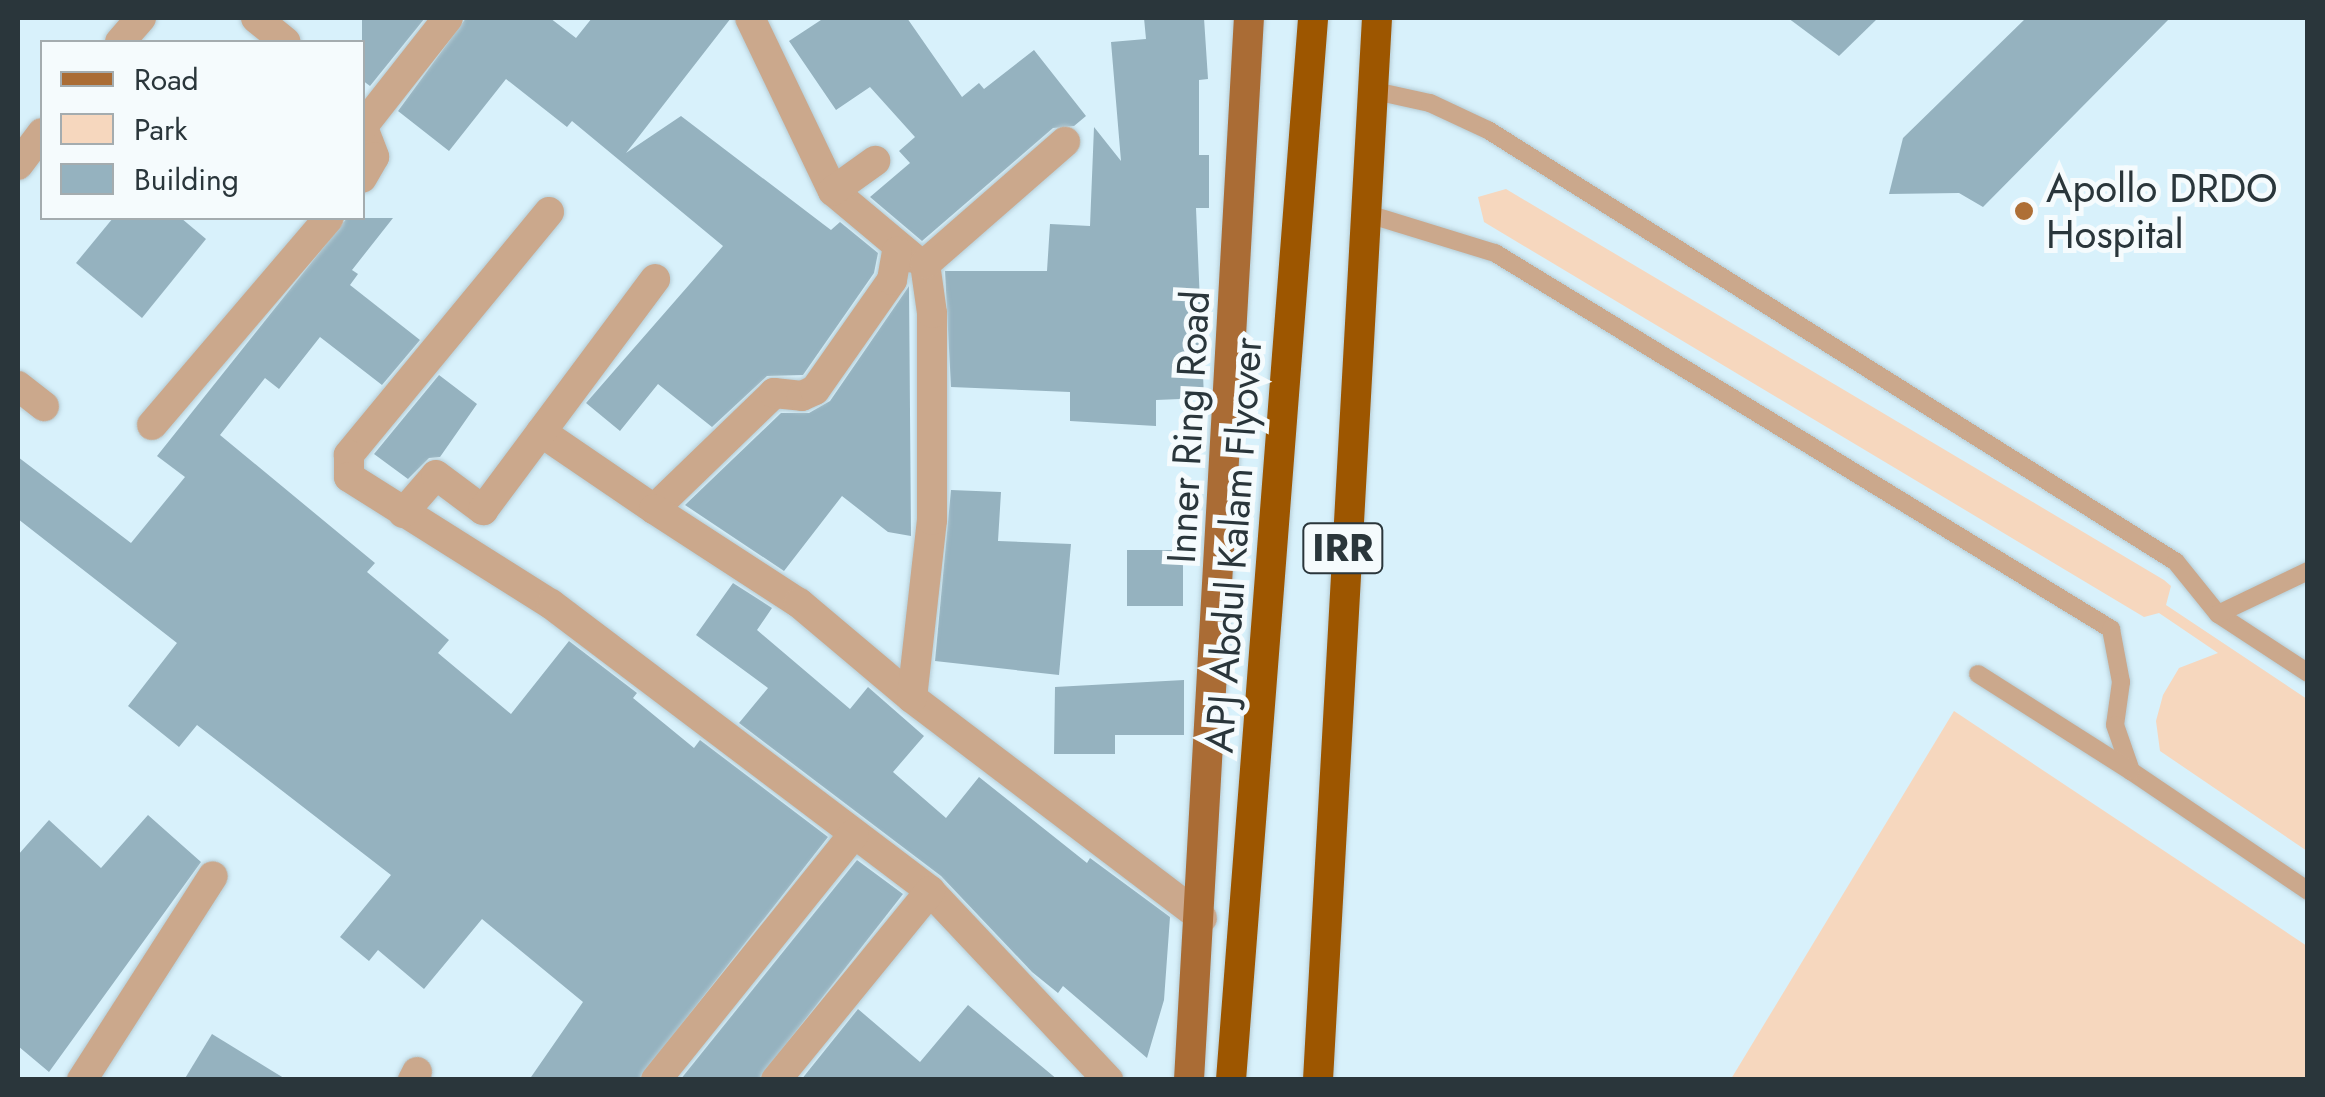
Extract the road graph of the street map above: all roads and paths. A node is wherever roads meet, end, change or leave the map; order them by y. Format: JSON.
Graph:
{"nodes":[{"id":1,"x":141,"y":18,"type":"edge"},
{"id":2,"x":256,"y":18,"type":"edge"},
{"id":3,"x":448,"y":18,"type":"edge"},
{"id":4,"x":750,"y":18,"type":"edge"},
{"id":5,"x":1249,"y":18,"type":"edge"},
{"id":6,"x":1313,"y":18,"type":"edge"},
{"id":7,"x":1377,"y":18,"type":"edge"},
{"id":8,"x":122,"y":40,"type":"edge"},
{"id":9,"x":284,"y":40,"type":"edge"},
{"id":10,"x":1375,"y":91,"type":"junction"},
{"id":11,"x":365,"y":123,"type":"edge"},
{"id":12,"x":365,"y":132,"type":"edge"},
{"id":13,"x":40,"y":137,"type":"edge"},
{"id":14,"x":1066,"y":142,"type":"dead end"},
{"id":15,"x":876,"y":161,"type":"dead end"},
{"id":16,"x":18,"y":165,"type":"edge"},
{"id":17,"x":365,"y":173,"type":"edge"},
{"id":18,"x":834,"y":191,"type":"junction"},
{"id":19,"x":549,"y":212,"type":"dead end"},
{"id":20,"x":1368,"y":214,"type":"junction"},
{"id":21,"x":327,"y":220,"type":"edge"},
{"id":22,"x":898,"y":251,"type":"junction"},
{"id":23,"x":925,"y":264,"type":"junction"},
{"id":24,"x":655,"y":279,"type":"dead end"},
{"id":25,"x":18,"y":386,"type":"edge"},
{"id":26,"x":44,"y":406,"type":"dead end"},
{"id":27,"x":152,"y":425,"type":"dead end"},
{"id":28,"x":540,"y":432,"type":"junction"},
{"id":29,"x":654,"y":509,"type":"junction"},
{"id":30,"x":403,"y":513,"type":"junction"},
{"id":31,"x":2308,"y":571,"type":"edge"},
{"id":32,"x":2218,"y":614,"type":"junction"},
{"id":33,"x":2308,"y":673,"type":"edge"},
{"id":34,"x":1978,"y":674,"type":"dead end"},
{"id":35,"x":912,"y":698,"type":"junction"},
{"id":36,"x":2131,"y":771,"type":"junction"},
{"id":37,"x":854,"y":834,"type":"junction"},
{"id":38,"x":213,"y":876,"type":"dead end"},
{"id":39,"x":930,"y":891,"type":"junction"},
{"id":40,"x":2308,"y":891,"type":"edge"},
{"id":41,"x":1202,"y":918,"type":"junction"},
{"id":42,"x":82,"y":1080,"type":"edge"},
{"id":43,"x":656,"y":1080,"type":"edge"},
{"id":44,"x":776,"y":1080,"type":"edge"},
{"id":45,"x":1108,"y":1080,"type":"edge"},
{"id":46,"x":1189,"y":1080,"type":"edge"},
{"id":47,"x":1231,"y":1080,"type":"edge"},
{"id":48,"x":1318,"y":1080,"type":"edge"}],
"edges":[{"from":1,"to":8,"type":"street"},
{"from":2,"to":9,"type":"street"},
{"from":3,"to":11,"type":"street"},
{"from":4,"to":18,"type":"street"},
{"from":5,"to":41,"type":"main road","name":"Inner Ring Road"},
{"from":6,"to":47,"type":"highway","name":"APJ Abdul Kalam Flyover"},
{"from":7,"to":10,"type":"highway","number":"IRR"},
{"from":10,"to":20,"type":"highway","number":"IRR"},
{"from":10,"to":32,"type":"lane"},
{"from":12,"to":17,"type":"street"},
{"from":13,"to":16,"type":"street"},
{"from":14,"to":23,"type":"street"},
{"from":15,"to":18,"type":"street"},
{"from":18,"to":22,"type":"street"},
{"from":19,"to":30,"type":"street"},
{"from":20,"to":36,"type":"lane"},
{"from":20,"to":48,"type":"highway","number":"IRR"},
{"from":21,"to":27,"type":"street"},
{"from":22,"to":23,"type":"street"},
{"from":22,"to":29,"type":"street"},
{"from":23,"to":35,"type":"street"},
{"from":24,"to":28,"type":"street"},
{"from":25,"to":26,"type":"street"},
{"from":28,"to":29,"type":"street"},
{"from":28,"to":30,"type":"street"},
{"from":29,"to":35,"type":"street"},
{"from":30,"to":37,"type":"street"},
{"from":31,"to":32,"type":"lane"},
{"from":32,"to":33,"type":"lane"},
{"from":34,"to":36,"type":"lane"},
{"from":35,"to":41,"type":"street"},
{"from":36,"to":40,"type":"lane"},
{"from":37,"to":39,"type":"street"},
{"from":37,"to":43,"type":"street"},
{"from":38,"to":42,"type":"street"},
{"from":39,"to":44,"type":"street"},
{"from":39,"to":45,"type":"street"},
{"from":41,"to":46,"type":"main road","name":"Inner Ring Road"}]}
